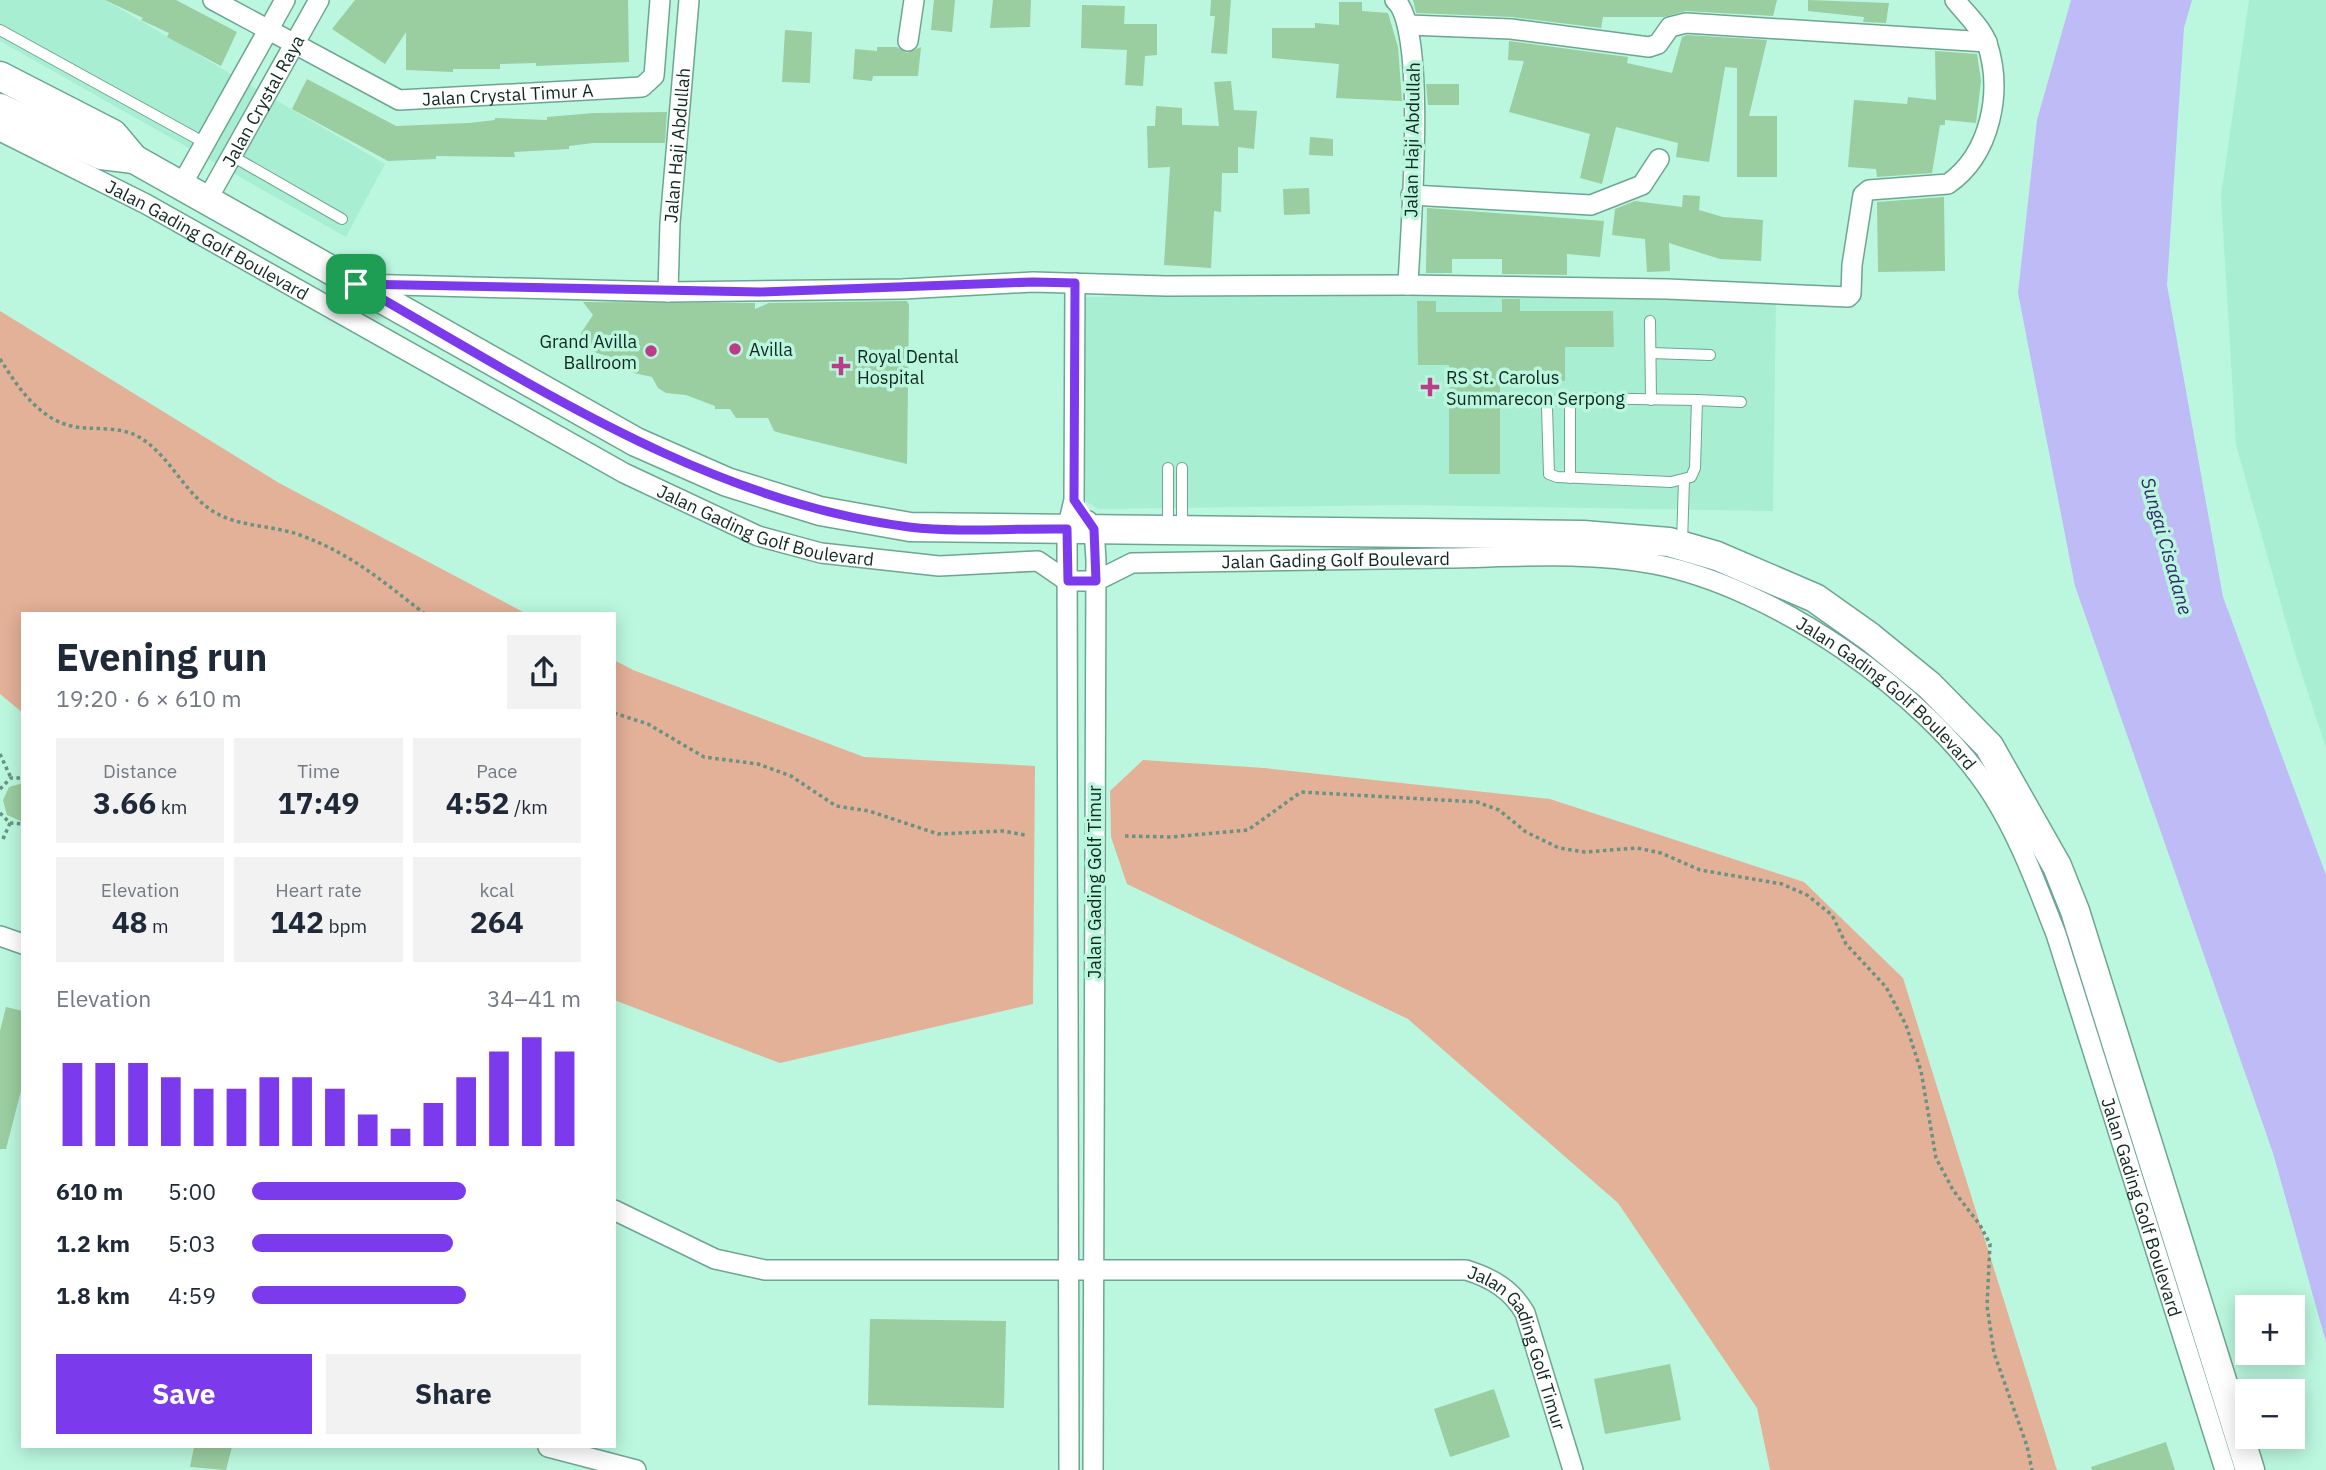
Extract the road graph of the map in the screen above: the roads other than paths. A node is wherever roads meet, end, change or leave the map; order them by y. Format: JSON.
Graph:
{"nodes":[{"id":1,"x":213,"y":0,"type":"edge"},
{"id":2,"x":285,"y":0,"type":"edge"},
{"id":3,"x":319,"y":0,"type":"edge"},
{"id":4,"x":660,"y":0,"type":"edge"},
{"id":5,"x":689,"y":0,"type":"edge"},
{"id":6,"x":914,"y":0,"type":"edge"},
{"id":7,"x":1395,"y":0,"type":"edge"},
{"id":8,"x":1955,"y":0,"type":"edge"},
{"id":9,"x":1409,"y":25,"type":"junction"},
{"id":10,"x":0,"y":30,"type":"edge"},
{"id":11,"x":268,"y":31,"type":"junction"},
{"id":12,"x":908,"y":41,"type":"dead end"},
{"id":13,"x":1987,"y":42,"type":"junction"},
{"id":14,"x":293,"y":46,"type":"junction"},
{"id":15,"x":0,"y":76,"type":"edge"},
{"id":16,"x":0,"y":108,"type":"edge"},
{"id":17,"x":0,"y":131,"type":"edge"},
{"id":18,"x":205,"y":143,"type":"junction"},
{"id":19,"x":232,"y":156,"type":"junction"},
{"id":20,"x":134,"y":159,"type":"junction"},
{"id":21,"x":1658,"y":159,"type":"dead end"},
{"id":22,"x":181,"y":186,"type":"junction"},
{"id":23,"x":1411,"y":195,"type":"junction"},
{"id":24,"x":207,"y":200,"type":"junction"},
{"id":25,"x":342,"y":219,"type":"dead end"},
{"id":26,"x":1075,"y":283,"type":"junction"},
{"id":27,"x":356,"y":284,"type":"junction"},
{"id":28,"x":1408,"y":285,"type":"junction"},
{"id":29,"x":668,"y":292,"type":"junction"},
{"id":30,"x":1650,"y":321,"type":"dead end"},
{"id":31,"x":1651,"y":353,"type":"junction"},
{"id":32,"x":1710,"y":355,"type":"dead end"},
{"id":33,"x":1570,"y":398,"type":"junction"},
{"id":34,"x":1651,"y":400,"type":"junction"},
{"id":35,"x":1697,"y":400,"type":"junction"},
{"id":36,"x":1741,"y":402,"type":"dead end"},
{"id":37,"x":1168,"y":468,"type":"dead end"},
{"id":38,"x":1182,"y":468,"type":"dead end"},
{"id":39,"x":1570,"y":478,"type":"junction"},
{"id":40,"x":1684,"y":480,"type":"junction"},
{"id":41,"x":1081,"y":529,"type":"junction"},
{"id":42,"x":1175,"y":530,"type":"junction"},
{"id":43,"x":1682,"y":545,"type":"junction"},
{"id":44,"x":1068,"y":581,"type":"junction"},
{"id":45,"x":1096,"y":581,"type":"junction"},
{"id":46,"x":0,"y":936,"type":"edge"},
{"id":47,"x":21,"y":943,"type":"edge"},
{"id":48,"x":616,"y":1211,"type":"edge"},
{"id":49,"x":1069,"y":1268,"type":"junction"},
{"id":50,"x":1093,"y":1270,"type":"junction"},
{"id":51,"x":552,"y":1448,"type":"edge"},
{"id":52,"x":636,"y":1470,"type":"edge"},
{"id":53,"x":1069,"y":1470,"type":"edge"},
{"id":54,"x":1093,"y":1470,"type":"edge"},
{"id":55,"x":1573,"y":1470,"type":"edge"},
{"id":56,"x":2225,"y":1470,"type":"edge"},
{"id":57,"x":2250,"y":1470,"type":"edge"}],
"edges":[{"from":1,"to":11,"type":"street","name":"Jalan Crystal Timur A"},
{"from":2,"to":11,"type":"street","name":"Jalan Crystal Raya"},
{"from":3,"to":14,"type":"street","name":"Jalan Crystal Raya"},
{"from":4,"to":14,"type":"street","name":"Jalan Crystal Timur A"},
{"from":5,"to":29,"type":"street","name":"Jalan Haji Abdullah"},
{"from":6,"to":12,"type":"street"},
{"from":7,"to":9,"type":"street","name":"Jalan Haji Abdullah"},
{"from":8,"to":13,"type":"street"},
{"from":9,"to":13,"type":"street"},
{"from":9,"to":23,"type":"street","name":"Jalan Haji Abdullah"},
{"from":10,"to":18,"type":"lane"},
{"from":11,"to":14,"type":"street","name":"Jalan Crystal Timur A"},
{"from":11,"to":18,"type":"street","name":"Jalan Crystal Raya"},
{"from":13,"to":28,"type":"street"},
{"from":14,"to":19,"type":"street","name":"Jalan Crystal Raya"},
{"from":15,"to":20,"type":"main road","name":"Jalan Gading Golf Boulevard"},
{"from":16,"to":20,"type":"main road","name":"Jalan Gading Golf Boulevard"},
{"from":17,"to":44,"type":"street","name":"Jalan Gading Golf Boulevard"},
{"from":18,"to":22,"type":"street","name":"Jalan Crystal Raya"},
{"from":19,"to":24,"type":"street","name":"Jalan Crystal Raya"},
{"from":19,"to":25,"type":"lane"},
{"from":20,"to":22,"type":"main road","name":"Jalan Gading Golf Boulevard"},
{"from":21,"to":23,"type":"street"},
{"from":22,"to":24,"type":"main road","name":"Jalan Gading Golf Boulevard"},
{"from":23,"to":28,"type":"street","name":"Jalan Haji Abdullah"},
{"from":24,"to":27,"type":"main road","name":"Jalan Gading Golf Boulevard"},
{"from":26,"to":28,"type":"street"},
{"from":26,"to":29,"type":"street"},
{"from":26,"to":41,"type":"street","name":"Jalan Gading Golf Timur"},
{"from":27,"to":29,"type":"street"},
{"from":27,"to":41,"type":"main road","name":"Jalan Gading Golf Boulevard"},
{"from":30,"to":31,"type":"lane"},
{"from":31,"to":32,"type":"lane"},
{"from":31,"to":34,"type":"lane"},
{"from":33,"to":34,"type":"lane"},
{"from":33,"to":39,"type":"lane"},
{"from":33,"to":39,"type":"lane"},
{"from":34,"to":35,"type":"lane"},
{"from":35,"to":36,"type":"lane"},
{"from":35,"to":40,"type":"lane"},
{"from":37,"to":42,"type":"lane"},
{"from":38,"to":42,"type":"lane"},
{"from":39,"to":40,"type":"lane"},
{"from":40,"to":43,"type":"lane"},
{"from":41,"to":42,"type":"main road","name":"Jalan Gading Golf Boulevard"},
{"from":41,"to":44,"type":"street","name":"Jalan Gading Golf Timur"},
{"from":41,"to":45,"type":"street","name":"Jalan Gading Golf Timur"},
{"from":42,"to":43,"type":"main road","name":"Jalan Gading Golf Boulevard"},
{"from":43,"to":57,"type":"main road","name":"Jalan Gading Golf Boulevard"},
{"from":44,"to":45,"type":"street","name":"Jalan Gading Golf Boulevard"},
{"from":44,"to":49,"type":"street","name":"Jalan Gading Golf Timur"},
{"from":45,"to":50,"type":"street","name":"Jalan Gading Golf Timur"},
{"from":45,"to":56,"type":"street","name":"Jalan Gading Golf Boulevard"},
{"from":46,"to":47,"type":"street"},
{"from":48,"to":49,"type":"street"},
{"from":49,"to":50,"type":"street"},
{"from":49,"to":53,"type":"street","name":"Jalan Gading Golf Timur"},
{"from":50,"to":54,"type":"street","name":"Jalan Gading Golf Timur"},
{"from":50,"to":55,"type":"street","name":"Jalan Gading Golf Timur"},
{"from":51,"to":52,"type":"street"}]}
